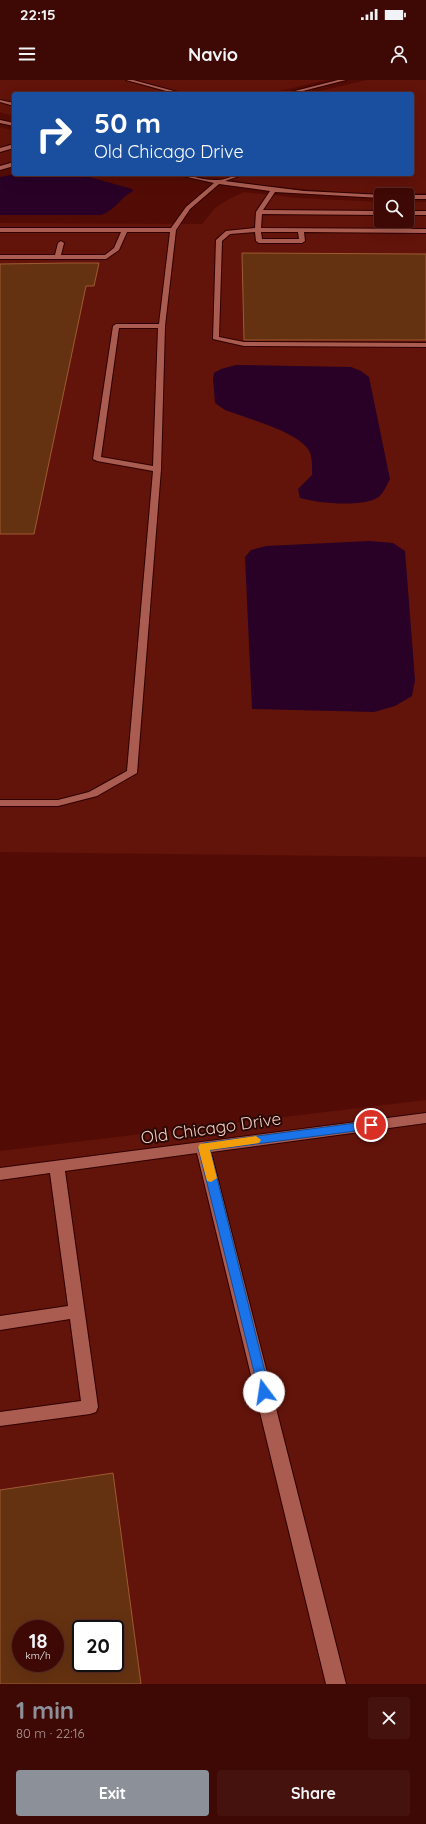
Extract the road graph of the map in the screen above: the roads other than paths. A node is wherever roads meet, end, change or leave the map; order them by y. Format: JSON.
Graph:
{"nodes":[{"id":1,"x":128,"y":80,"type":"edge"},
{"id":2,"x":344,"y":80,"type":"edge"},
{"id":3,"x":175,"y":92,"type":"edge"},
{"id":4,"x":293,"y":92,"type":"edge"},
{"id":5,"x":0,"y":101,"type":"edge"},
{"id":6,"x":12,"y":104,"type":"edge"},
{"id":7,"x":0,"y":120,"type":"edge"},
{"id":8,"x":12,"y":124,"type":"edge"},
{"id":9,"x":12,"y":147,"type":"edge"},
{"id":10,"x":0,"y":150,"type":"edge"},
{"id":11,"x":12,"y":165,"type":"edge"},
{"id":12,"x":0,"y":168,"type":"edge"},
{"id":13,"x":187,"y":176,"type":"edge"},
{"id":14,"x":236,"y":176,"type":"edge"},
{"id":15,"x":218,"y":182,"type":"junction"},
{"id":16,"x":273,"y":191,"type":"junction"},
{"id":17,"x":374,"y":196,"type":"edge"},
{"id":18,"x":414,"y":197,"type":"edge"},
{"id":19,"x":426,"y":197,"type":"edge"},
{"id":20,"x":259,"y":212,"type":"junction"},
{"id":21,"x":374,"y":213,"type":"edge"},
{"id":22,"x":414,"y":213,"type":"edge"},
{"id":23,"x":426,"y":213,"type":"edge"},
{"id":24,"x":0,"y":230,"type":"edge"},
{"id":25,"x":125,"y":230,"type":"junction"},
{"id":26,"x":173,"y":230,"type":"junction"},
{"id":27,"x":258,"y":230,"type":"junction"},
{"id":28,"x":302,"y":230,"type":"junction"},
{"id":29,"x":426,"y":231,"type":"edge"},
{"id":30,"x":302,"y":241,"type":"junction"},
{"id":31,"x":61,"y":243,"type":"dead end"},
{"id":32,"x":304,"y":249,"type":"dead end"},
{"id":33,"x":0,"y":257,"type":"edge"},
{"id":34,"x":58,"y":257,"type":"junction"},
{"id":35,"x":162,"y":326,"type":"junction"},
{"id":36,"x":426,"y":345,"type":"edge"},
{"id":37,"x":157,"y":470,"type":"junction"},
{"id":38,"x":0,"y":803,"type":"edge"},
{"id":39,"x":426,"y":1118,"type":"edge"},
{"id":40,"x":204,"y":1147,"type":"junction"},
{"id":41,"x":57,"y":1167,"type":"junction"},
{"id":42,"x":0,"y":1174,"type":"edge"},
{"id":43,"x":77,"y":1311,"type":"junction"},
{"id":44,"x":0,"y":1323,"type":"edge"},
{"id":45,"x":0,"y":1419,"type":"edge"},
{"id":46,"x":336,"y":1684,"type":"edge"}],
"edges":[{"from":1,"to":3,"type":"street"},
{"from":2,"to":4,"type":"street"},
{"from":5,"to":6,"type":"street"},
{"from":7,"to":8,"type":"street"},
{"from":9,"to":10,"type":"street"},
{"from":11,"to":12,"type":"street"},
{"from":13,"to":15,"type":"street"},
{"from":14,"to":15,"type":"street"},
{"from":15,"to":16,"type":"street"},
{"from":15,"to":26,"type":"street"},
{"from":16,"to":17,"type":"street"},
{"from":16,"to":20,"type":"street"},
{"from":18,"to":19,"type":"street"},
{"from":20,"to":21,"type":"street"},
{"from":20,"to":27,"type":"street"},
{"from":22,"to":23,"type":"street"},
{"from":24,"to":25,"type":"street"},
{"from":25,"to":26,"type":"street"},
{"from":25,"to":34,"type":"street"},
{"from":26,"to":35,"type":"street"},
{"from":27,"to":28,"type":"street"},
{"from":27,"to":30,"type":"street"},
{"from":27,"to":36,"type":"street"},
{"from":28,"to":29,"type":"street"},
{"from":28,"to":30,"type":"street"},
{"from":30,"to":32,"type":"street"},
{"from":31,"to":34,"type":"street"},
{"from":33,"to":34,"type":"street"},
{"from":35,"to":37,"type":"street"},
{"from":35,"to":37,"type":"street"},
{"from":37,"to":38,"type":"street"},
{"from":39,"to":40,"type":"street","name":"Old Chicago Drive"},
{"from":40,"to":41,"type":"street","name":"Old Chicago Drive"},
{"from":40,"to":46,"type":"street"},
{"from":41,"to":42,"type":"street","name":"Old Chicago Drive"},
{"from":41,"to":43,"type":"street"},
{"from":43,"to":44,"type":"street"},
{"from":43,"to":45,"type":"street"}]}
